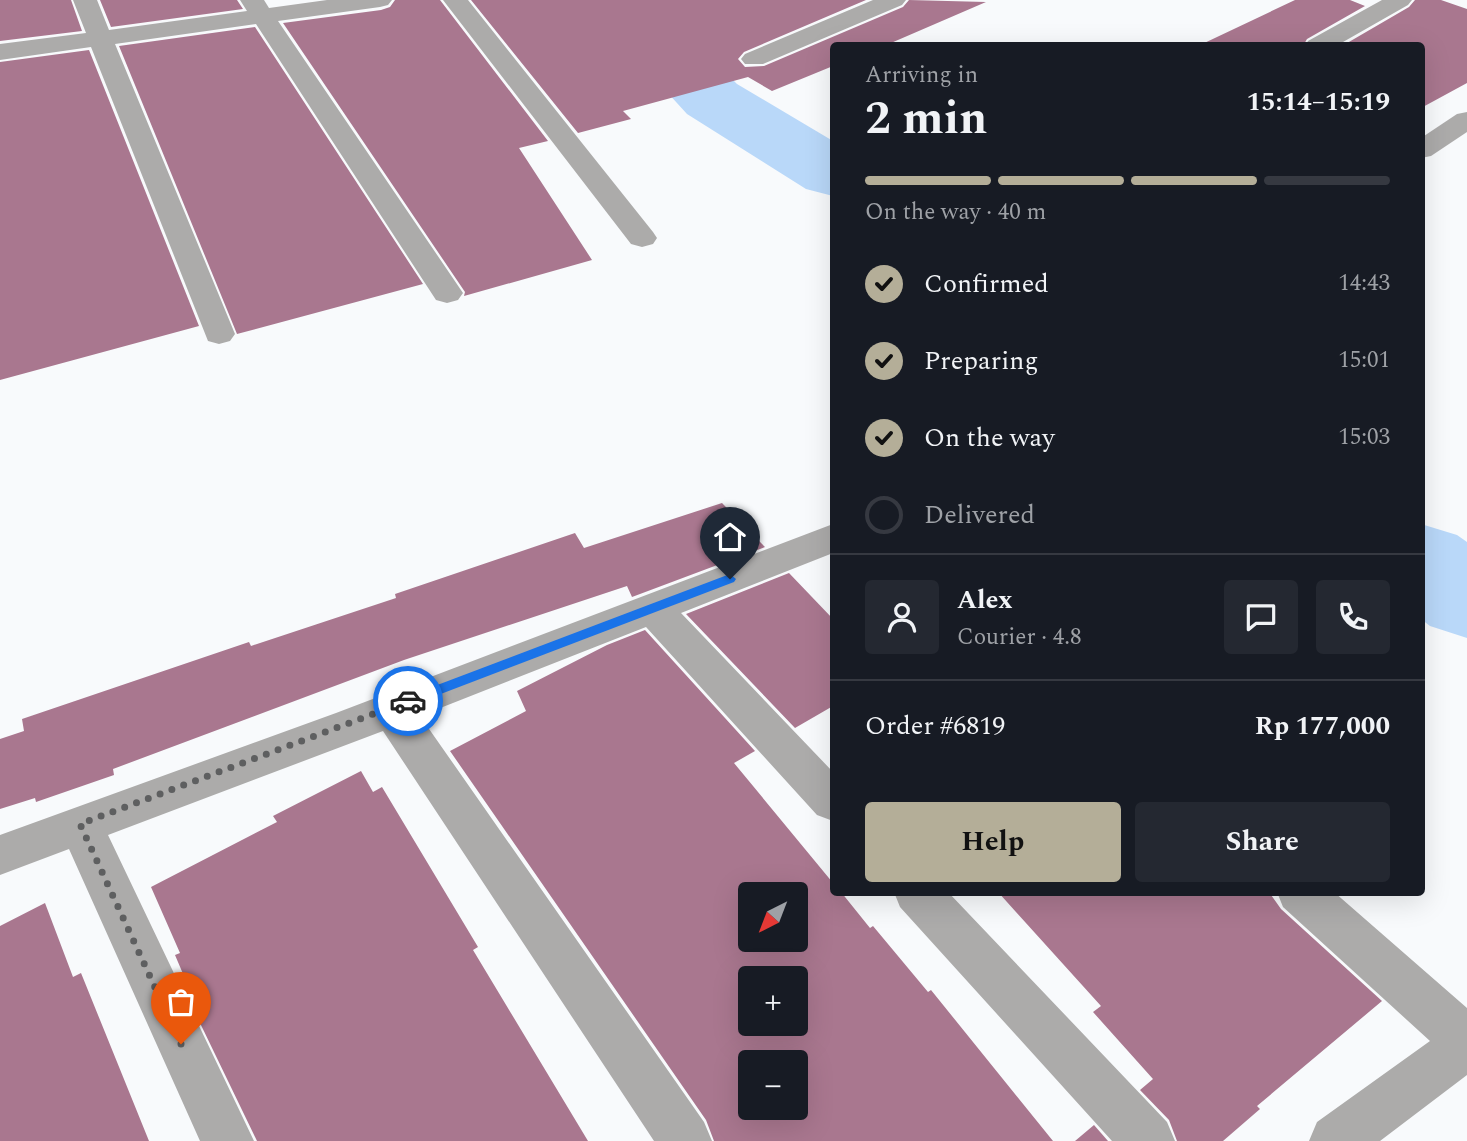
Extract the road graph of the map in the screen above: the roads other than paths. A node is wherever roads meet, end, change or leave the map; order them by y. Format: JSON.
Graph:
{"nodes":[{"id":1,"x":85,"y":0,"type":"edge"},
{"id":2,"x":380,"y":0,"type":"edge"},
{"id":3,"x":455,"y":0,"type":"edge"},
{"id":4,"x":894,"y":0,"type":"edge"},
{"id":5,"x":1399,"y":0,"type":"edge"},
{"id":6,"x":256,"y":8,"type":"edge"},
{"id":7,"x":102,"y":38,"type":"junction"},
{"id":8,"x":1324,"y":42,"type":"edge"},
{"id":9,"x":0,"y":52,"type":"edge"},
{"id":10,"x":754,"y":59,"type":"dead end"},
{"id":11,"x":1467,"y":120,"type":"edge"},
{"id":12,"x":1425,"y":147,"type":"edge"},
{"id":13,"x":642,"y":238,"type":"dead end"},
{"id":14,"x":447,"y":293,"type":"dead end"},
{"id":15,"x":219,"y":334,"type":"dead end"},
{"id":16,"x":830,"y":539,"type":"edge"},
{"id":17,"x":653,"y":609,"type":"junction"},
{"id":18,"x":391,"y":708,"type":"junction"},
{"id":19,"x":830,"y":799,"type":"edge"},
{"id":20,"x":80,"y":824,"type":"junction"},
{"id":21,"x":0,"y":855,"type":"edge"},
{"id":22,"x":921,"y":896,"type":"edge"},
{"id":23,"x":1304,"y":896,"type":"edge"},
{"id":24,"x":1467,"y":1043,"type":"edge"},
{"id":25,"x":226,"y":1141,"type":"edge"},
{"id":26,"x":685,"y":1141,"type":"edge"},
{"id":27,"x":1148,"y":1141,"type":"edge"},
{"id":28,"x":1336,"y":1141,"type":"edge"}],
"edges":[{"from":1,"to":7,"type":"street"},
{"from":2,"to":6,"type":"street"},
{"from":3,"to":13,"type":"street"},
{"from":4,"to":10,"type":"street"},
{"from":5,"to":8,"type":"street"},
{"from":6,"to":7,"type":"street"},
{"from":6,"to":14,"type":"street"},
{"from":7,"to":9,"type":"street"},
{"from":7,"to":15,"type":"street"},
{"from":11,"to":12,"type":"street"},
{"from":16,"to":17,"type":"street"},
{"from":17,"to":18,"type":"street"},
{"from":17,"to":19,"type":"street"},
{"from":18,"to":20,"type":"street"},
{"from":18,"to":26,"type":"street"},
{"from":20,"to":21,"type":"street"},
{"from":20,"to":25,"type":"street"},
{"from":22,"to":27,"type":"street"},
{"from":23,"to":24,"type":"street"},
{"from":24,"to":28,"type":"street"}]}
